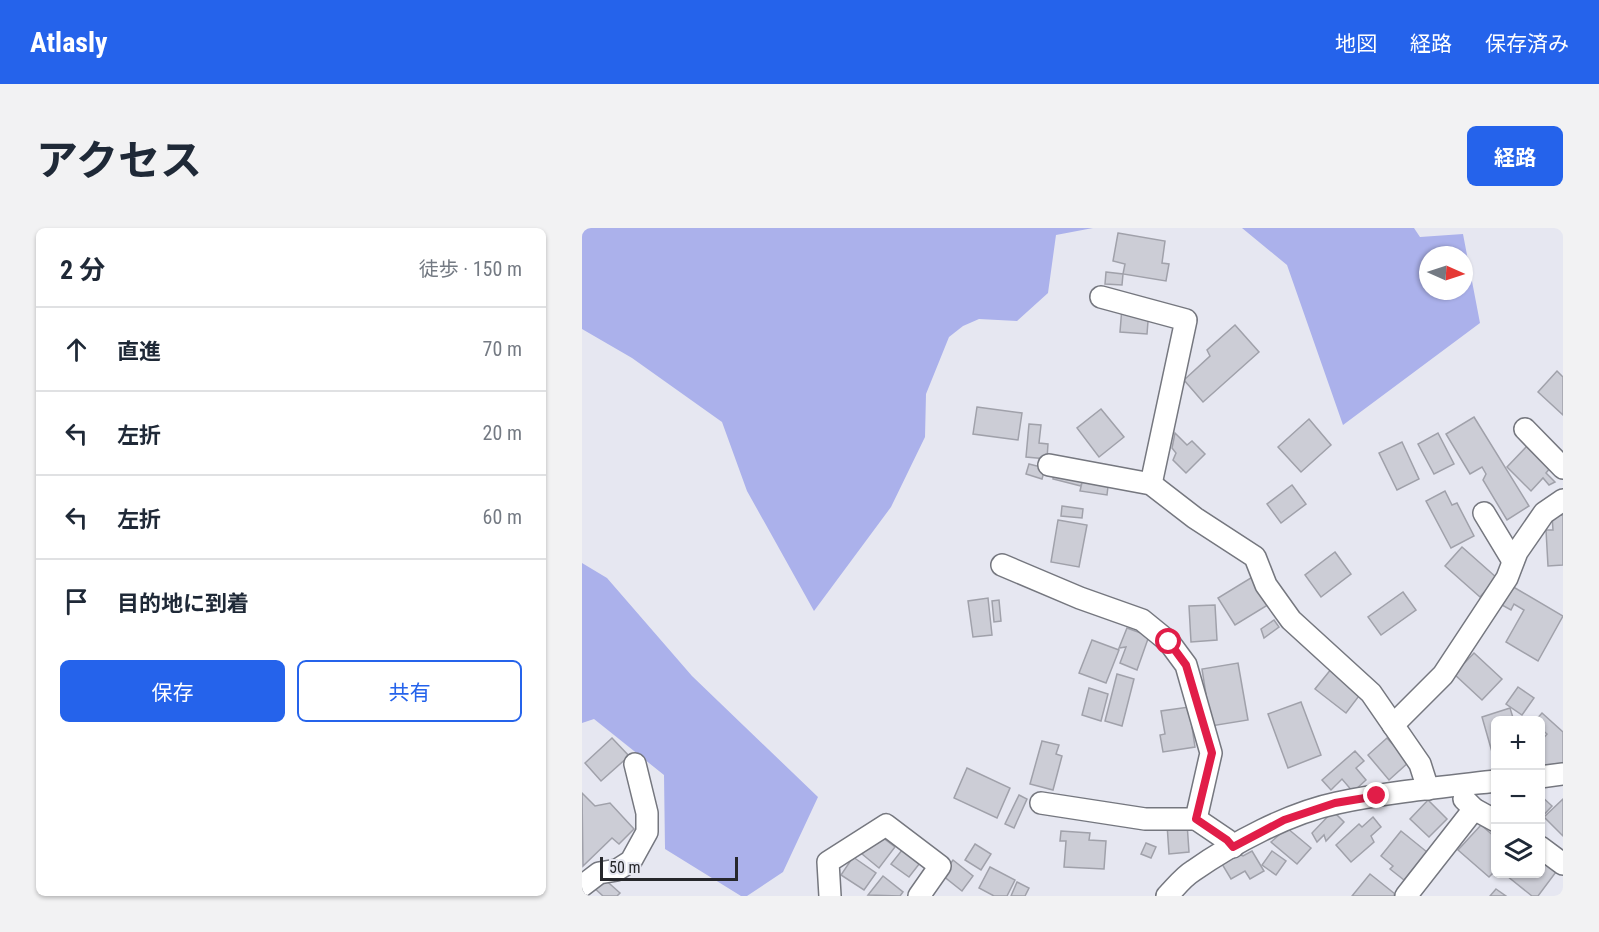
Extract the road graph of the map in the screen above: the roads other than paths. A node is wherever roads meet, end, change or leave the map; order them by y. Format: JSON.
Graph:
{"nodes":[{"id":1,"x":1101,"y":297,"type":"dead end"},
{"id":2,"x":1525,"y":429,"type":"dead end"},
{"id":3,"x":1049,"y":465,"type":"dead end"},
{"id":4,"x":1563,"y":468,"type":"edge"},
{"id":5,"x":1151,"y":484,"type":"junction"},
{"id":6,"x":1563,"y":500,"type":"edge"},
{"id":7,"x":1484,"y":513,"type":"dead end"},
{"id":8,"x":1514,"y":561,"type":"junction"},
{"id":9,"x":1002,"y":565,"type":"dead end"},
{"id":10,"x":1393,"y":725,"type":"junction"},
{"id":11,"x":635,"y":764,"type":"dead end"},
{"id":12,"x":1563,"y":774,"type":"edge"},
{"id":13,"x":1545,"y":776,"type":"edge"},
{"id":14,"x":1491,"y":782,"type":"edge"},
{"id":15,"x":1450,"y":786,"type":"junction"},
{"id":16,"x":1428,"y":789,"type":"junction"},
{"id":17,"x":1041,"y":803,"type":"dead end"},
{"id":18,"x":1474,"y":809,"type":"junction"},
{"id":19,"x":1491,"y":818,"type":"edge"},
{"id":20,"x":1196,"y":819,"type":"junction"},
{"id":21,"x":1233,"y":847,"type":"junction"},
{"id":22,"x":1545,"y":851,"type":"edge"},
{"id":23,"x":1563,"y":864,"type":"edge"},
{"id":24,"x":582,"y":886,"type":"edge"},
{"id":25,"x":830,"y":896,"type":"edge"},
{"id":26,"x":919,"y":896,"type":"edge"},
{"id":27,"x":1167,"y":896,"type":"edge"},
{"id":28,"x":1406,"y":896,"type":"edge"}],
"edges":[{"from":1,"to":5,"type":"street"},
{"from":2,"to":4,"type":"street"},
{"from":3,"to":5,"type":"street"},
{"from":5,"to":10,"type":"street"},
{"from":6,"to":8,"type":"street"},
{"from":7,"to":8,"type":"street"},
{"from":8,"to":10,"type":"street"},
{"from":9,"to":20,"type":"street"},
{"from":10,"to":16,"type":"street"},
{"from":11,"to":24,"type":"street"},
{"from":12,"to":13,"type":"street"},
{"from":14,"to":15,"type":"street"},
{"from":15,"to":16,"type":"street"},
{"from":15,"to":18,"type":"street"},
{"from":16,"to":21,"type":"street"},
{"from":17,"to":20,"type":"street"},
{"from":18,"to":19,"type":"street"},
{"from":18,"to":28,"type":"street"},
{"from":20,"to":21,"type":"street"},
{"from":21,"to":27,"type":"street"},
{"from":22,"to":23,"type":"street"},
{"from":25,"to":26,"type":"street"}]}
